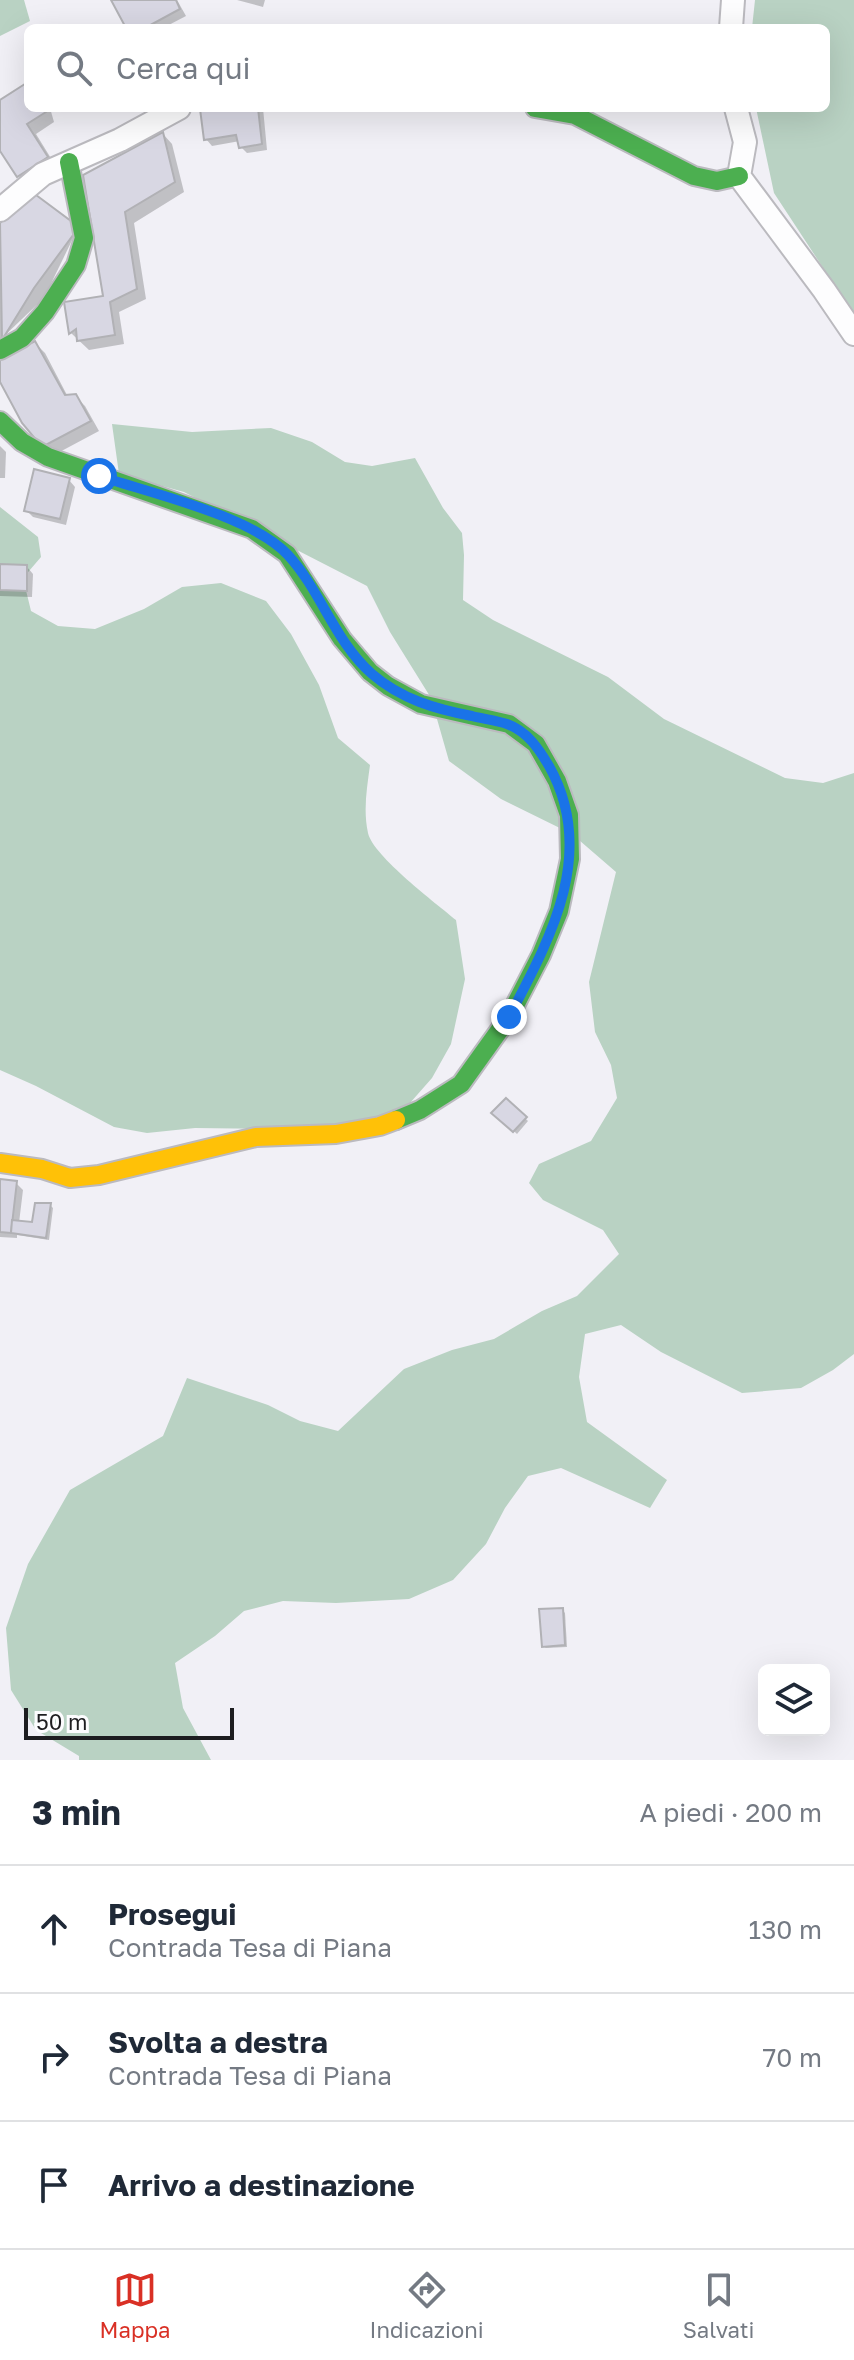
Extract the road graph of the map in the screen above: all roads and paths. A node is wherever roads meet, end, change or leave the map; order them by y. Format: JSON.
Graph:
{"nodes":[{"id":1,"x":733,"y":0,"type":"edge"},
{"id":2,"x":731,"y":24,"type":"edge"},
{"id":3,"x":172,"y":112,"type":"edge"},
{"id":4,"x":558,"y":112,"type":"edge"},
{"id":5,"x":737,"y":112,"type":"edge"},
{"id":6,"x":69,"y":162,"type":"junction"},
{"id":7,"x":739,"y":176,"type":"junction"},
{"id":8,"x":0,"y":210,"type":"edge"},
{"id":9,"x":854,"y":334,"type":"edge"},
{"id":10,"x":0,"y":350,"type":"edge"},
{"id":11,"x":0,"y":421,"type":"edge"},
{"id":12,"x":0,"y":1163,"type":"edge"}],
"edges":[{"from":1,"to":2,"type":"street"},
{"from":3,"to":6,"type":"street"},
{"from":4,"to":7,"type":"street"},
{"from":5,"to":7,"type":"street"},
{"from":6,"to":8,"type":"street"},
{"from":6,"to":10,"type":"street"},
{"from":7,"to":9,"type":"street"},
{"from":11,"to":12,"type":"street"}]}
